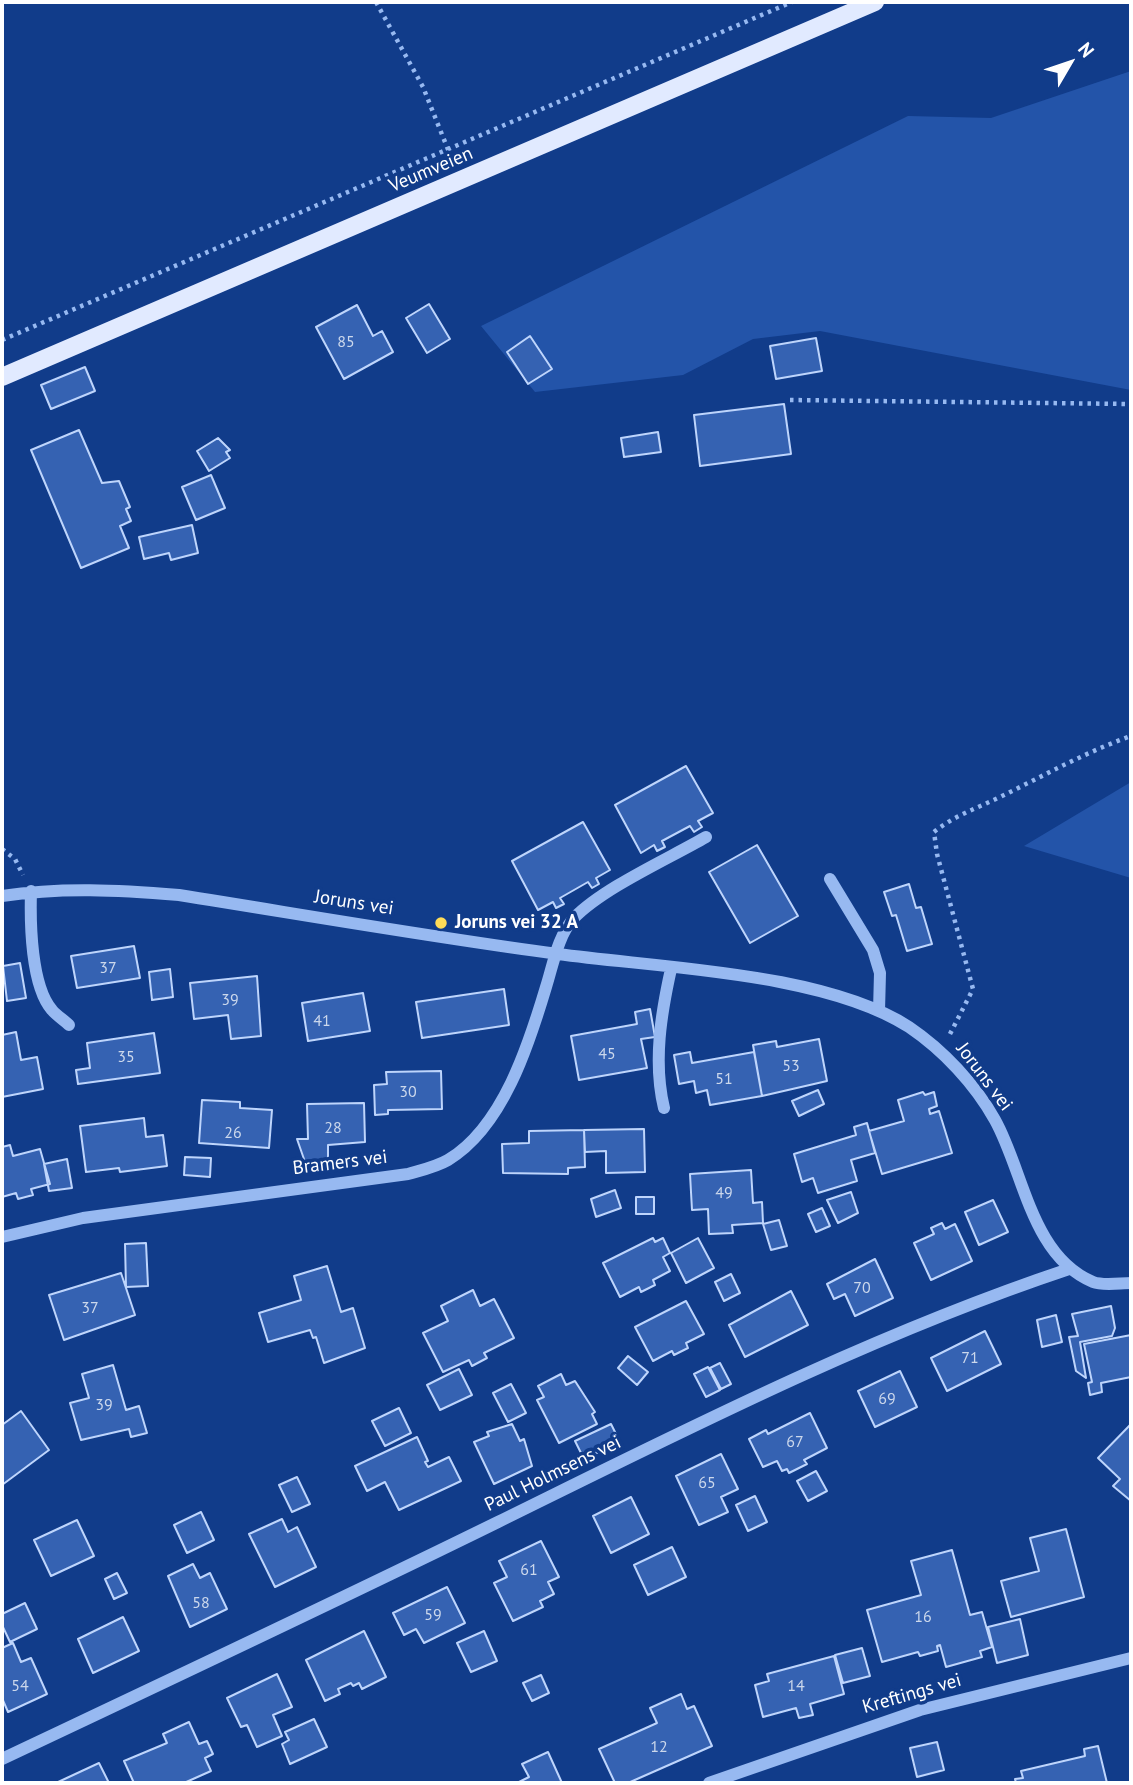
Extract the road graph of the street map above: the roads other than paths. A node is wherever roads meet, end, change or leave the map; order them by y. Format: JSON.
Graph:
{"nodes":[{"id":1,"x":875,"y":2,"type":"edge"},
{"id":2,"x":2,"y":377,"type":"edge"},
{"id":3,"x":706,"y":837,"type":"dead end"},
{"id":4,"x":830,"y":879,"type":"dead end"},
{"id":5,"x":31,"y":891,"type":"junction"},
{"id":6,"x":2,"y":896,"type":"edge"},
{"id":7,"x":556,"y":954,"type":"junction"},
{"id":8,"x":671,"y":969,"type":"junction"},
{"id":9,"x":880,"y":1011,"type":"junction"},
{"id":10,"x":69,"y":1025,"type":"dead end"},
{"id":11,"x":664,"y":1108,"type":"dead end"},
{"id":12,"x":2,"y":1237,"type":"edge"},
{"id":13,"x":1069,"y":1269,"type":"junction"},
{"id":14,"x":1131,"y":1283,"type":"edge"},
{"id":15,"x":1131,"y":1658,"type":"edge"},
{"id":16,"x":2,"y":1759,"type":"edge"},
{"id":17,"x":709,"y":1783,"type":"edge"}],
"edges":[{"from":1,"to":2,"type":"main road","name":"Veumveien"},
{"from":3,"to":7,"type":"street","name":"Bramers vei"},
{"from":4,"to":9,"type":"street"},
{"from":5,"to":6,"type":"street","name":"Joruns vei"},
{"from":5,"to":7,"type":"street","name":"Joruns vei"},
{"from":5,"to":10,"type":"street"},
{"from":7,"to":8,"type":"street","name":"Joruns vei"},
{"from":7,"to":12,"type":"street","name":"Bramers vei"},
{"from":8,"to":9,"type":"street","name":"Joruns vei"},
{"from":8,"to":11,"type":"street"},
{"from":9,"to":13,"type":"street","name":"Joruns vei"},
{"from":13,"to":14,"type":"street"},
{"from":13,"to":16,"type":"street","name":"Paul Holmsens vei"},
{"from":15,"to":17,"type":"street","name":"Kreftings vei"}]}
